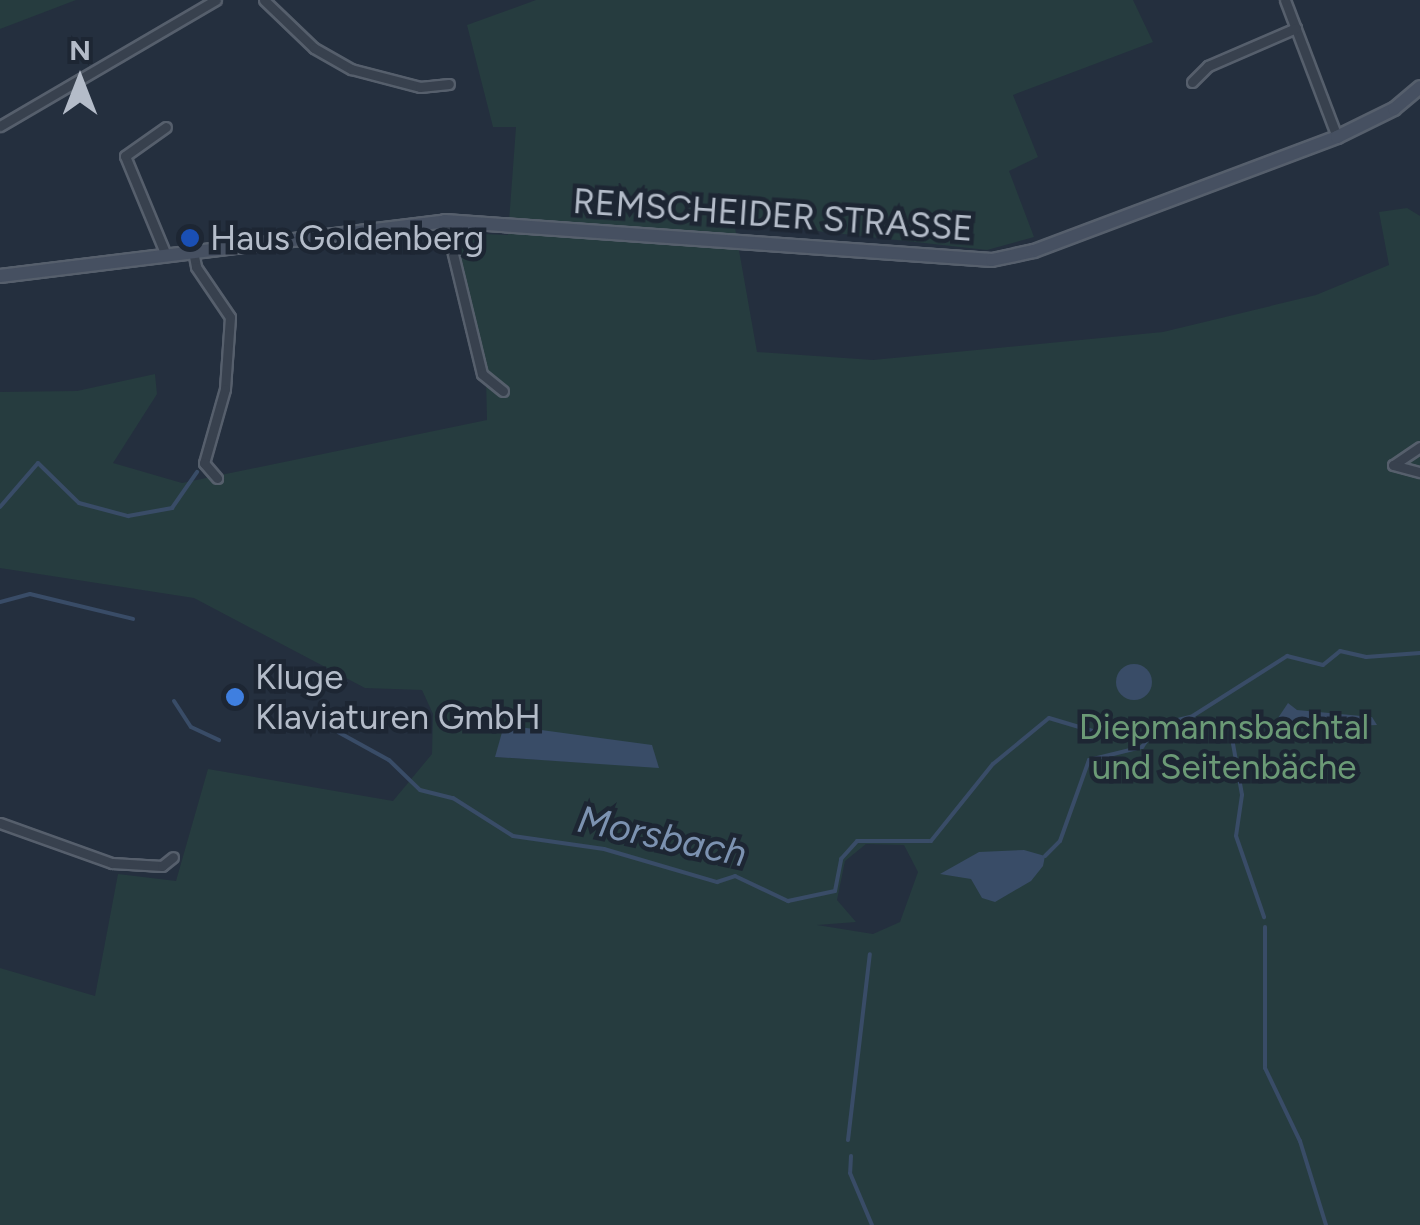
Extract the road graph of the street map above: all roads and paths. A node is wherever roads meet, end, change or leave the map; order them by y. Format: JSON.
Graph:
{"nodes":[{"id":1,"x":216,"y":0,"type":"edge"},
{"id":2,"x":264,"y":0,"type":"edge"},
{"id":3,"x":1285,"y":0,"type":"edge"},
{"id":4,"x":1296,"y":28,"type":"junction"},
{"id":5,"x":1192,"y":82,"type":"dead end"},
{"id":6,"x":448,"y":84,"type":"dead end"},
{"id":7,"x":1420,"y":87,"type":"edge"},
{"id":8,"x":0,"y":126,"type":"edge"},
{"id":9,"x":166,"y":127,"type":"dead end"},
{"id":10,"x":1337,"y":137,"type":"junction"},
{"id":11,"x":445,"y":221,"type":"junction"},
{"id":12,"x":193,"y":251,"type":"junction"},
{"id":13,"x":166,"y":254,"type":"junction"},
{"id":14,"x":0,"y":276,"type":"edge"},
{"id":15,"x":503,"y":391,"type":"dead end"},
{"id":16,"x":1420,"y":448,"type":"edge"},
{"id":17,"x":1420,"y":472,"type":"edge"},
{"id":18,"x":217,"y":478,"type":"dead end"},
{"id":19,"x":0,"y":823,"type":"edge"},
{"id":20,"x":173,"y":857,"type":"dead end"}],
"edges":[{"from":1,"to":8,"type":"street"},
{"from":2,"to":6,"type":"street"},
{"from":3,"to":4,"type":"street"},
{"from":4,"to":5,"type":"street"},
{"from":4,"to":10,"type":"street"},
{"from":7,"to":10,"type":"main road","name":"REMSCHEIDER STRASSE"},
{"from":9,"to":13,"type":"street"},
{"from":10,"to":11,"type":"main road","name":"REMSCHEIDER STRASSE"},
{"from":11,"to":12,"type":"main road","name":"REMSCHEIDER STRASSE"},
{"from":11,"to":15,"type":"street"},
{"from":12,"to":13,"type":"main road","name":"REMSCHEIDER STRASSE"},
{"from":12,"to":18,"type":"street"},
{"from":13,"to":14,"type":"main road","name":"REMSCHEIDER STRASSE"},
{"from":16,"to":17,"type":"street"},
{"from":19,"to":20,"type":"street"}]}
